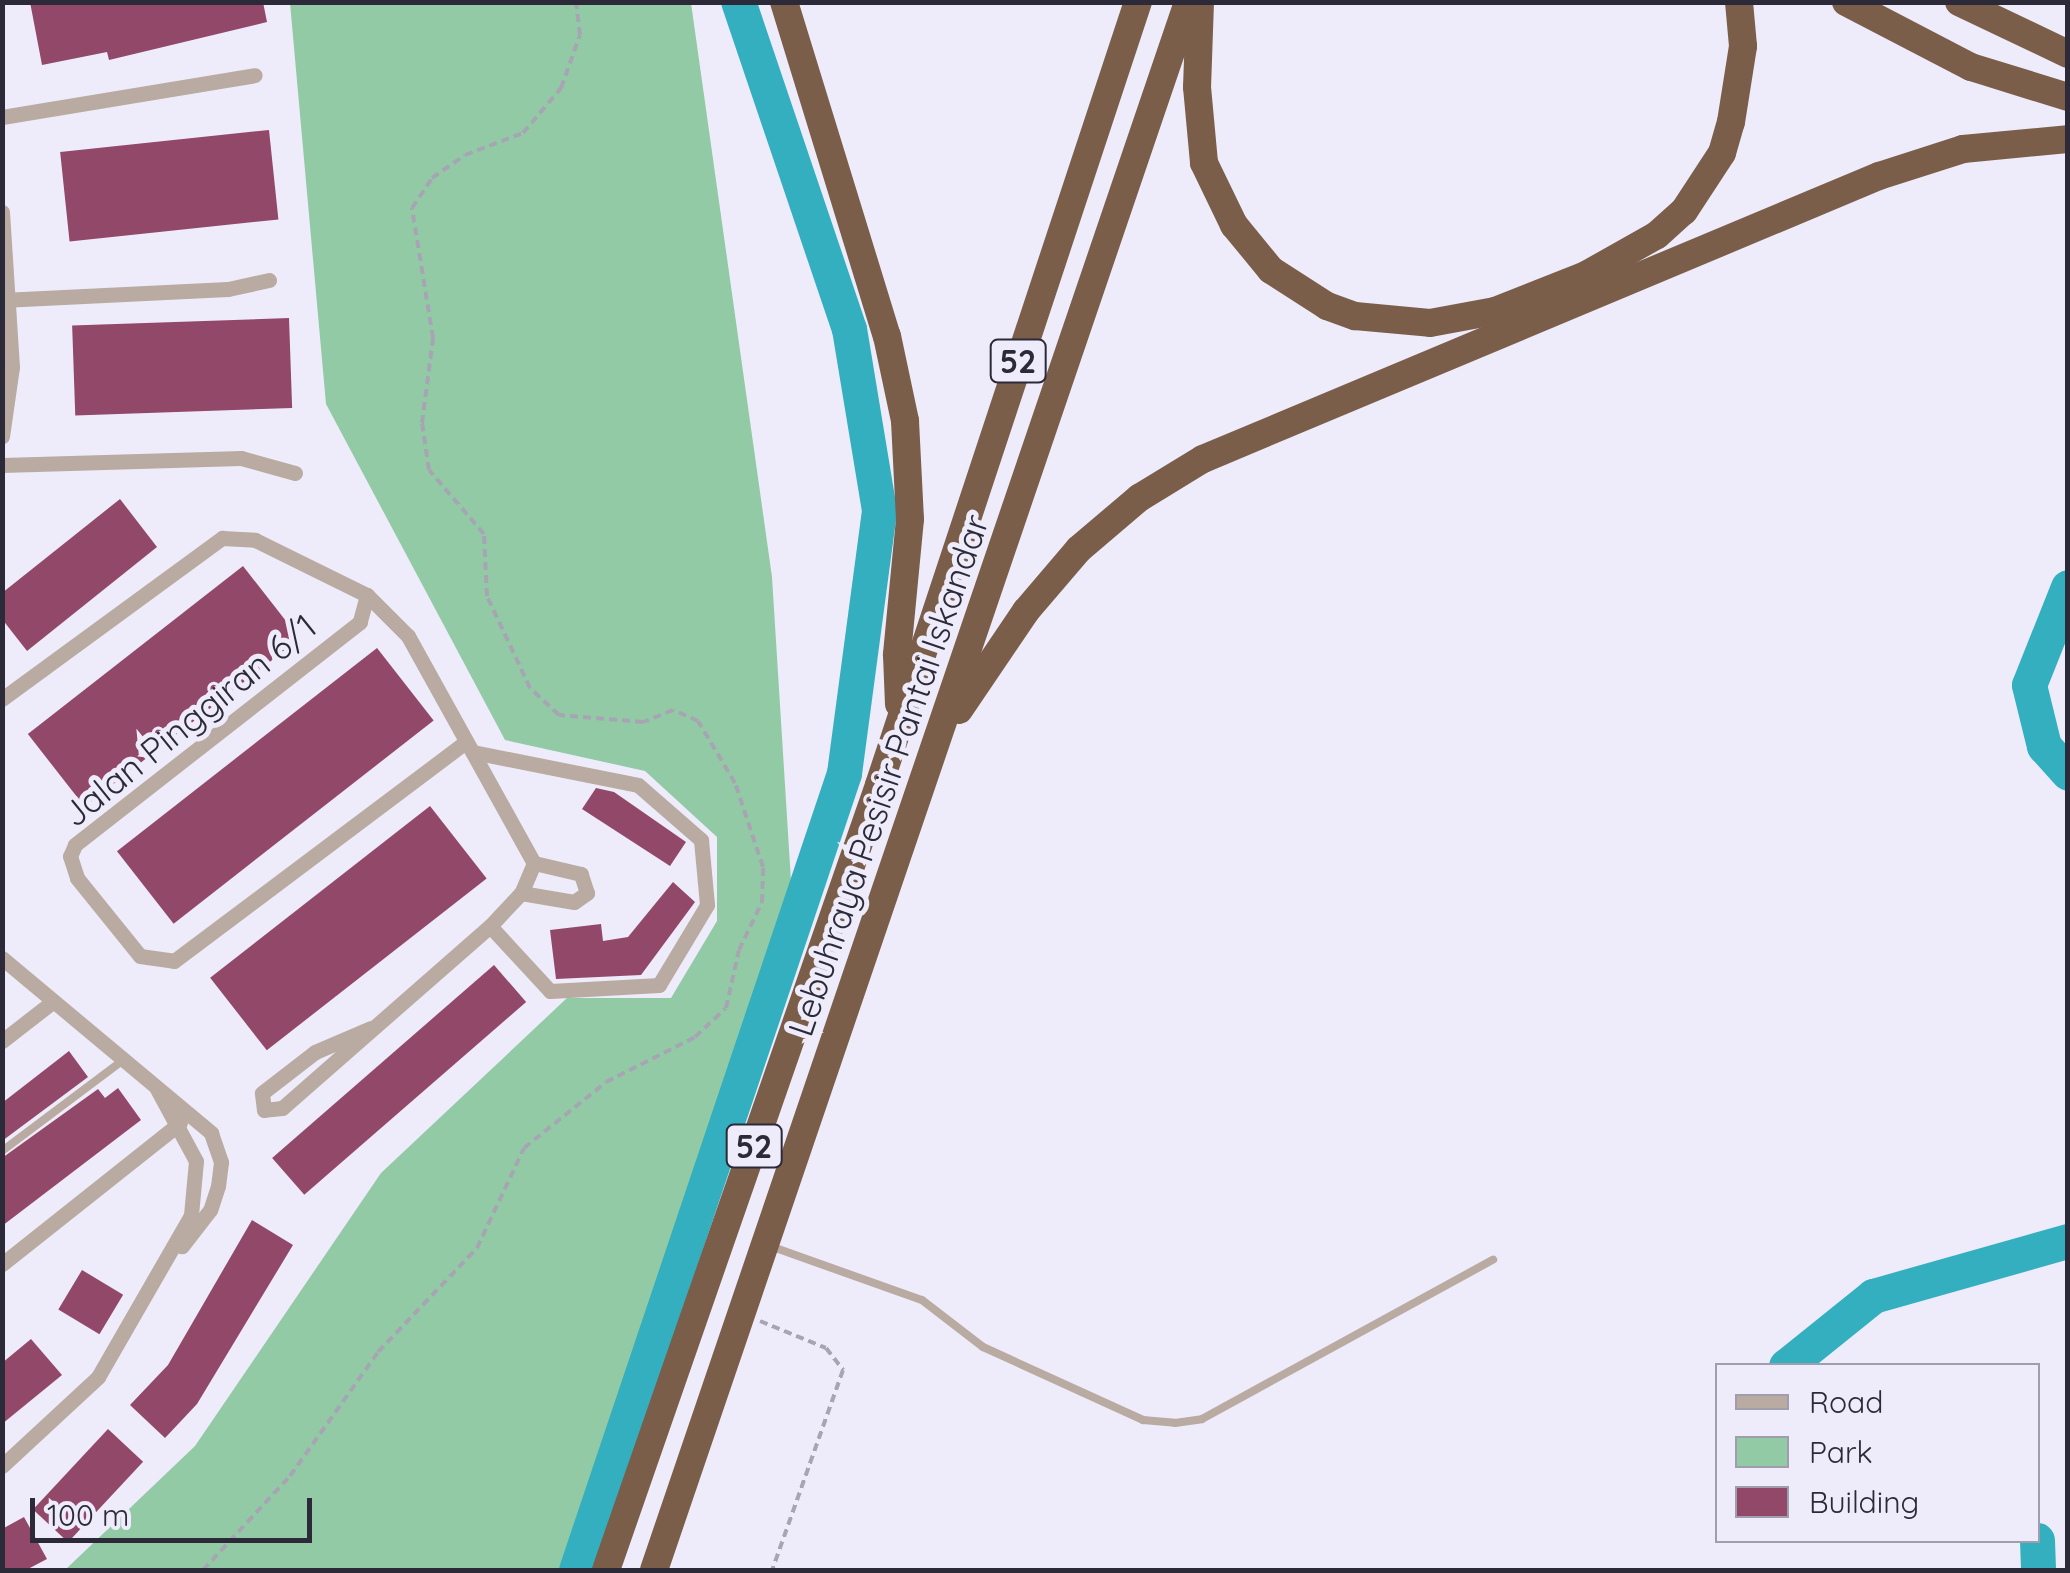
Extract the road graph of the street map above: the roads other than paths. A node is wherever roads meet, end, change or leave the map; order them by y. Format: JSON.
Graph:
{"nodes":[{"id":1,"x":784,"y":2,"type":"edge"},
{"id":2,"x":1138,"y":2,"type":"edge"},
{"id":3,"x":1188,"y":2,"type":"edge"},
{"id":4,"x":1200,"y":2,"type":"edge"},
{"id":5,"x":1739,"y":2,"type":"edge"},
{"id":6,"x":1846,"y":2,"type":"edge"},
{"id":7,"x":1960,"y":2,"type":"edge"},
{"id":8,"x":2068,"y":54,"type":"edge"},
{"id":9,"x":255,"y":75,"type":"dead end"},
{"id":10,"x":2068,"y":97,"type":"edge"},
{"id":11,"x":2,"y":117,"type":"edge"},
{"id":12,"x":2068,"y":138,"type":"edge"},
{"id":13,"x":3,"y":213,"type":"edge"},
{"id":14,"x":268,"y":280,"type":"dead end"},
{"id":15,"x":5,"y":299,"type":"edge"},
{"id":16,"x":5,"y":398,"type":"edge"},
{"id":17,"x":2,"y":436,"type":"edge"},
{"id":18,"x":2,"y":465,"type":"edge"},
{"id":19,"x":296,"y":474,"type":"dead end"},
{"id":20,"x":367,"y":595,"type":"junction"},
{"id":21,"x":2,"y":699,"type":"edge"},
{"id":22,"x":900,"y":721,"type":"junction"},
{"id":23,"x":940,"y":735,"type":"junction"},
{"id":24,"x":469,"y":747,"type":"junction"},
{"id":25,"x":532,"y":858,"type":"junction"},
{"id":26,"x":520,"y":892,"type":"junction"},
{"id":27,"x":490,"y":926,"type":"junction"},
{"id":28,"x":2,"y":958,"type":"edge"},
{"id":29,"x":52,"y":1003,"type":"junction"},
{"id":30,"x":370,"y":1028,"type":"junction"},
{"id":31,"x":2,"y":1042,"type":"edge"},
{"id":32,"x":122,"y":1061,"type":"junction"},
{"id":33,"x":157,"y":1089,"type":"junction"},
{"id":34,"x":180,"y":1124,"type":"junction"},
{"id":35,"x":2,"y":1151,"type":"edge"},
{"id":36,"x":766,"y":1245,"type":"junction"},
{"id":37,"x":172,"y":1256,"type":"junction"},
{"id":38,"x":1493,"y":1260,"type":"dead end"},
{"id":39,"x":2,"y":1264,"type":"edge"},
{"id":40,"x":2,"y":1466,"type":"edge"},
{"id":41,"x":606,"y":1570,"type":"edge"},
{"id":42,"x":654,"y":1570,"type":"edge"}],
"edges":[{"from":1,"to":22,"type":"highway"},
{"from":2,"to":22,"type":"highway","name":"Lebuhraya Pesisir Pantai Iskandar","number":"52"},
{"from":3,"to":23,"type":"highway","name":"Lebuhraya Pesisir Pantai Iskandar","number":"52"},
{"from":4,"to":5,"type":"highway"},
{"from":6,"to":10,"type":"highway"},
{"from":7,"to":8,"type":"highway"},
{"from":9,"to":11,"type":"street"},
{"from":12,"to":23,"type":"highway"},
{"from":13,"to":15,"type":"street"},
{"from":14,"to":15,"type":"street"},
{"from":15,"to":16,"type":"street"},
{"from":16,"to":17,"type":"street"},
{"from":18,"to":19,"type":"street"},
{"from":20,"to":21,"type":"street"},
{"from":20,"to":24,"type":"street"},
{"from":20,"to":24,"type":"street","name":"Jalan Pinggiran 6/1"},
{"from":22,"to":41,"type":"highway","name":"Lebuhraya Pesisir Pantai Iskandar","number":"52"},
{"from":23,"to":36,"type":"highway","name":"Lebuhraya Pesisir Pantai Iskandar","number":"52"},
{"from":24,"to":25,"type":"street"},
{"from":24,"to":27,"type":"street"},
{"from":25,"to":26,"type":"street"},
{"from":25,"to":26,"type":"street"},
{"from":26,"to":27,"type":"street"},
{"from":27,"to":30,"type":"street"},
{"from":28,"to":29,"type":"street"},
{"from":29,"to":31,"type":"street"},
{"from":29,"to":32,"type":"street"},
{"from":30,"to":30,"type":"street"},
{"from":32,"to":33,"type":"street"},
{"from":32,"to":35,"type":"lane"},
{"from":33,"to":34,"type":"street"},
{"from":33,"to":37,"type":"street"},
{"from":34,"to":37,"type":"street"},
{"from":34,"to":39,"type":"street"},
{"from":36,"to":38,"type":"lane"},
{"from":36,"to":42,"type":"highway","name":"Lebuhraya Pesisir Pantai Iskandar","number":"52"},
{"from":37,"to":40,"type":"street"}]}
